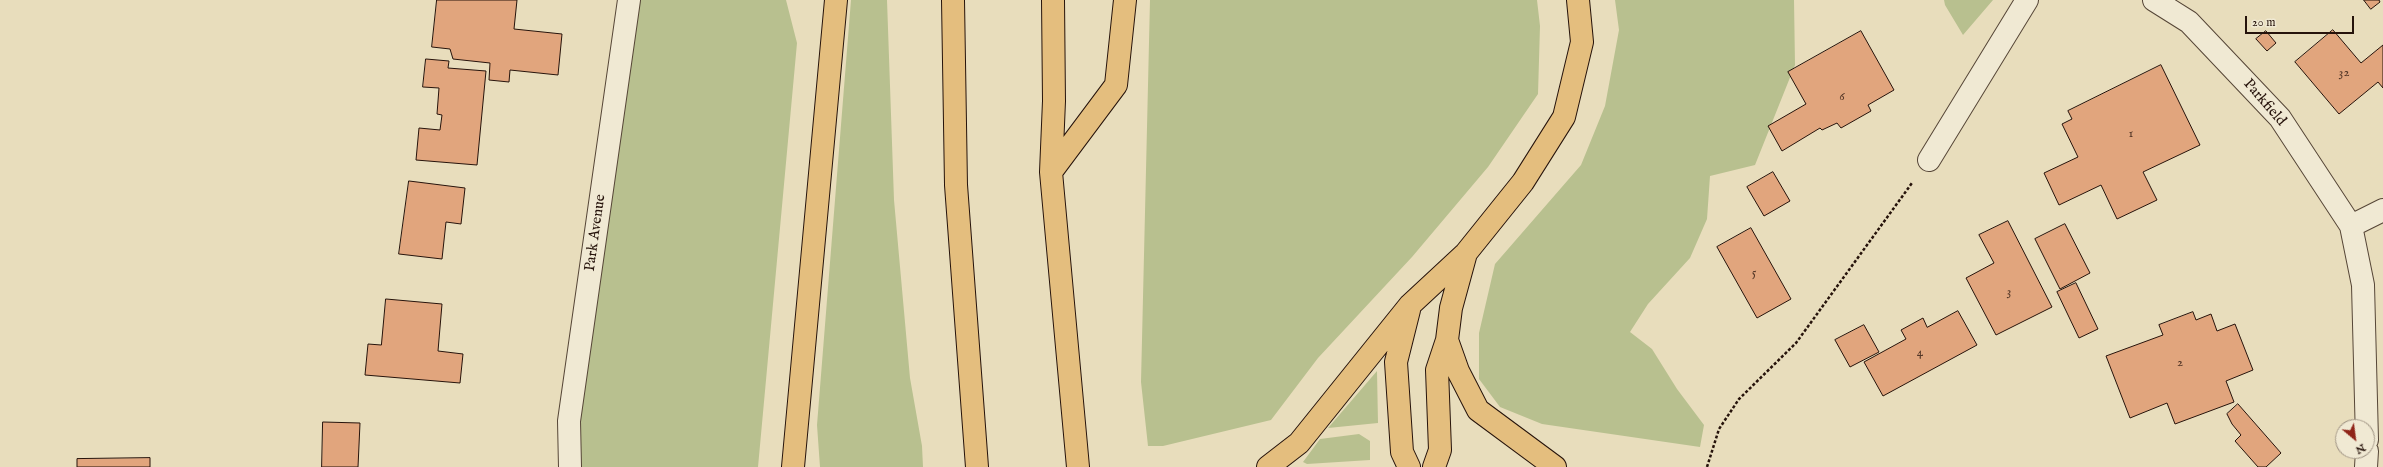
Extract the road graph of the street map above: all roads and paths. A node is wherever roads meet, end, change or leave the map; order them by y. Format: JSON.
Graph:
{"nodes":[{"id":1,"x":629,"y":0,"type":"edge"},
{"id":2,"x":836,"y":0,"type":"edge"},
{"id":3,"x":953,"y":0,"type":"edge"},
{"id":4,"x":1053,"y":0,"type":"edge"},
{"id":5,"x":1125,"y":0,"type":"edge"},
{"id":6,"x":1578,"y":0,"type":"edge"},
{"id":7,"x":2027,"y":0,"type":"edge"},
{"id":8,"x":2154,"y":0,"type":"edge"},
{"id":9,"x":1929,"y":160,"type":"joint"},
{"id":10,"x":1051,"y":172,"type":"junction"},
{"id":11,"x":2383,"y":210,"type":"edge"},
{"id":12,"x":2351,"y":226,"type":"junction"},
{"id":13,"x":1466,"y":253,"type":"junction"},
{"id":14,"x":1410,"y":305,"type":"junction"},
{"id":15,"x":1447,"y":340,"type":"junction"},
{"id":16,"x":2366,"y":419,"type":"edge"},
{"id":17,"x":570,"y":467,"type":"edge"},
{"id":18,"x":793,"y":467,"type":"edge"},
{"id":19,"x":977,"y":467,"type":"edge"},
{"id":20,"x":1078,"y":467,"type":"edge"},
{"id":21,"x":1268,"y":467,"type":"edge"},
{"id":22,"x":1409,"y":467,"type":"edge"},
{"id":23,"x":1434,"y":467,"type":"edge"},
{"id":24,"x":1555,"y":467,"type":"edge"},
{"id":25,"x":1707,"y":467,"type":"edge"}],
"edges":[{"from":1,"to":17,"type":"street","name":"Park Avenue"},
{"from":2,"to":18,"type":"highway"},
{"from":3,"to":19,"type":"highway"},
{"from":4,"to":10,"type":"highway"},
{"from":5,"to":10,"type":"highway"},
{"from":6,"to":13,"type":"highway"},
{"from":7,"to":9,"type":"street"},
{"from":8,"to":12,"type":"street","name":"Parkfield"},
{"from":9,"to":25,"type":"path"},
{"from":10,"to":20,"type":"highway"},
{"from":11,"to":12,"type":"street"},
{"from":12,"to":16,"type":"street","name":"Parkfield"},
{"from":13,"to":14,"type":"highway"},
{"from":13,"to":15,"type":"highway"},
{"from":14,"to":21,"type":"highway"},
{"from":14,"to":22,"type":"highway"},
{"from":15,"to":23,"type":"highway"},
{"from":15,"to":24,"type":"highway"}]}
